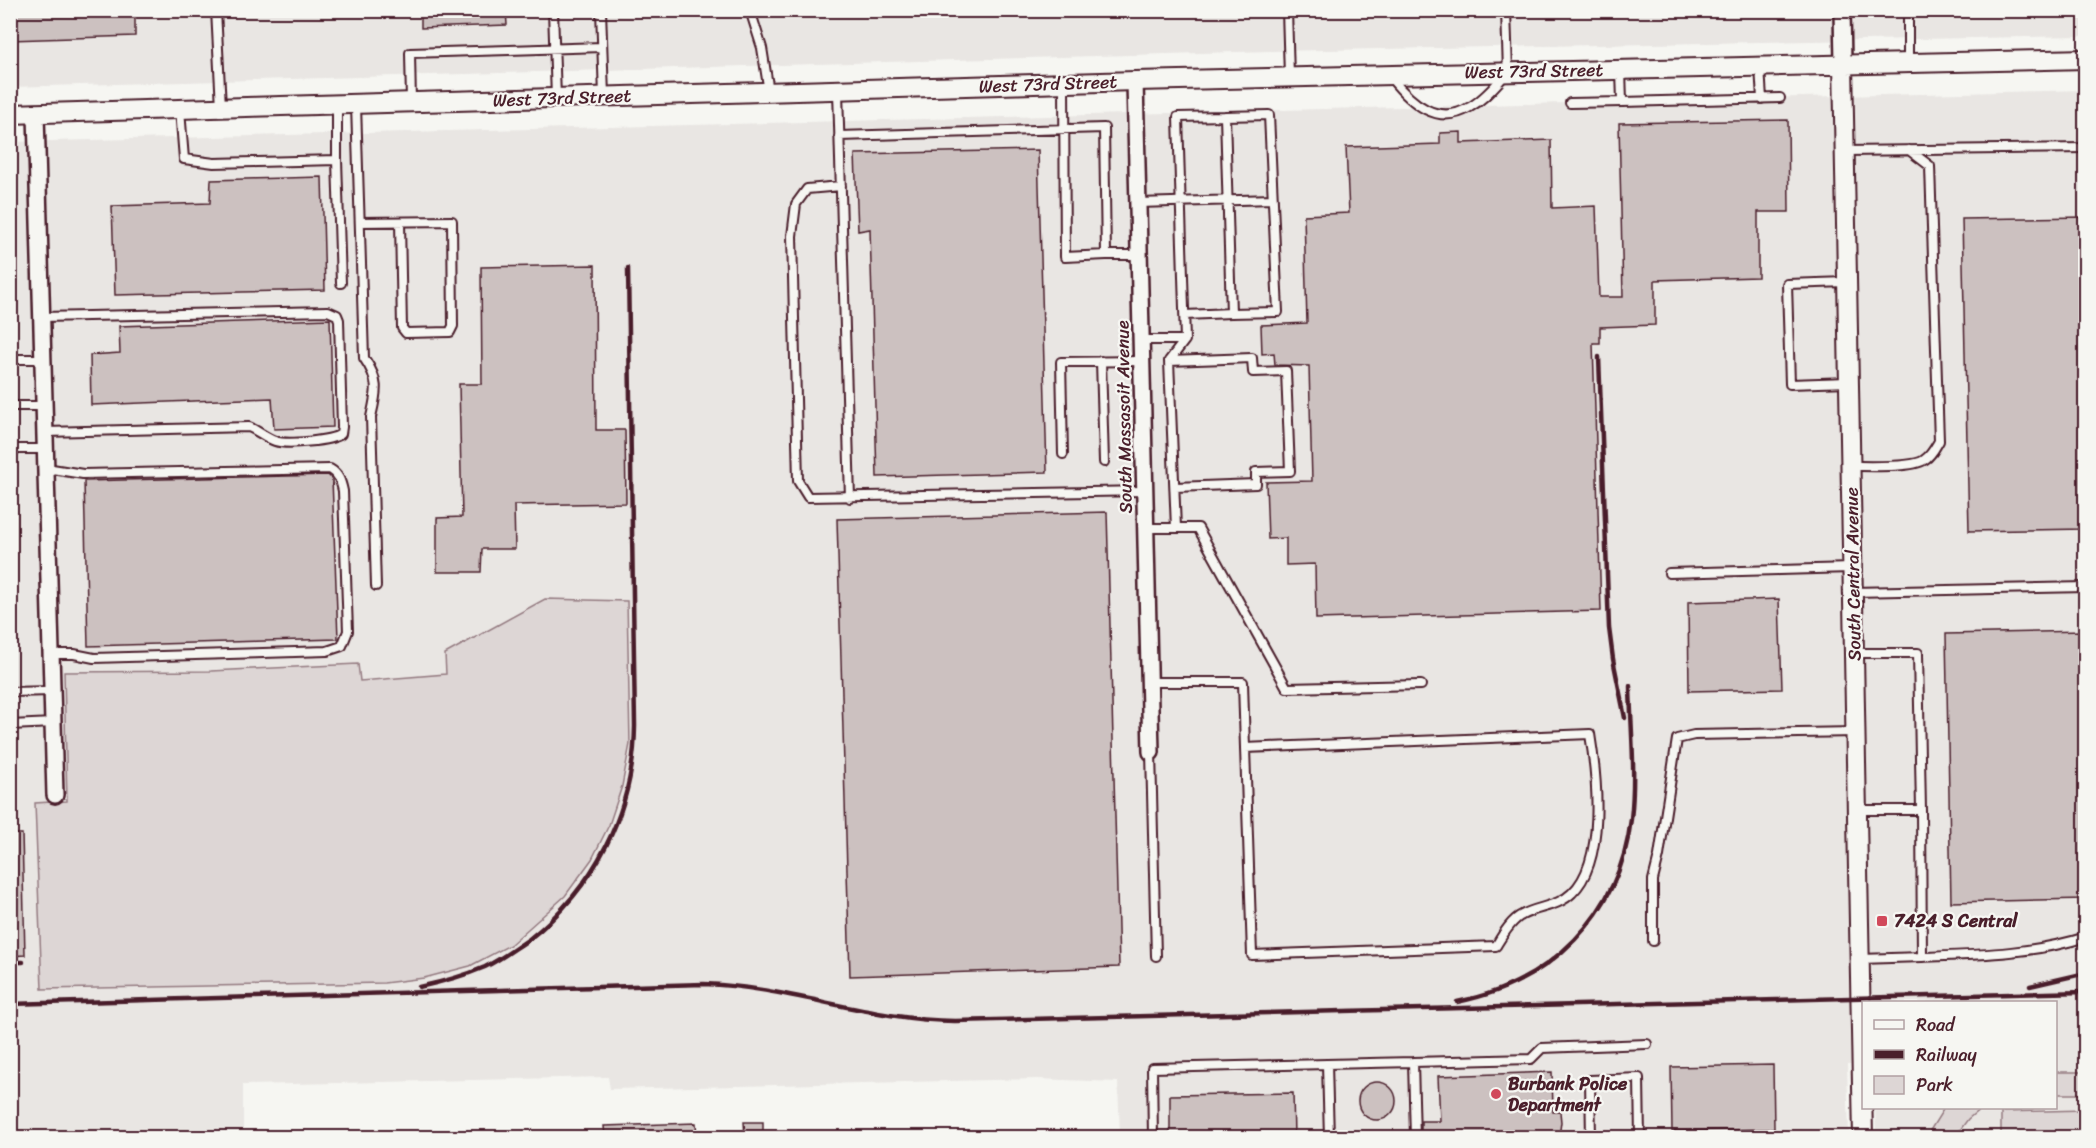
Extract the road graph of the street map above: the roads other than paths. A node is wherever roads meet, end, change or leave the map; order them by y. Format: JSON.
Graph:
{"nodes":[{"id":1,"x":216,"y":10,"type":"edge"},
{"id":2,"x":553,"y":10,"type":"edge"},
{"id":3,"x":601,"y":10,"type":"edge"},
{"id":4,"x":750,"y":10,"type":"edge"},
{"id":5,"x":1287,"y":10,"type":"edge"},
{"id":6,"x":1506,"y":10,"type":"edge"},
{"id":7,"x":1842,"y":10,"type":"edge"},
{"id":8,"x":1908,"y":10,"type":"edge"},
{"id":9,"x":602,"y":47,"type":"junction"},
{"id":10,"x":554,"y":49,"type":"junction"},
{"id":11,"x":2085,"y":59,"type":"edge"},
{"id":12,"x":1908,"y":62,"type":"junction"},
{"id":13,"x":1843,"y":63,"type":"junction"},
{"id":14,"x":1760,"y":65,"type":"junction"},
{"id":15,"x":1621,"y":69,"type":"junction"},
{"id":16,"x":1508,"y":72,"type":"junction"},
{"id":17,"x":1388,"y":75,"type":"junction"},
{"id":18,"x":1289,"y":78,"type":"junction"},
{"id":19,"x":1135,"y":81,"type":"junction"},
{"id":20,"x":1064,"y":84,"type":"junction"},
{"id":21,"x":838,"y":90,"type":"junction"},
{"id":22,"x":769,"y":92,"type":"junction"},
{"id":23,"x":604,"y":96,"type":"junction"},
{"id":24,"x":556,"y":98,"type":"junction"},
{"id":25,"x":1780,"y":98,"type":"dead end"},
{"id":26,"x":1762,"y":99,"type":"junction"},
{"id":27,"x":411,"y":102,"type":"junction"},
{"id":28,"x":1622,"y":102,"type":"junction"},
{"id":29,"x":356,"y":103,"type":"junction"},
{"id":30,"x":1570,"y":103,"type":"dead end"},
{"id":31,"x":337,"y":104,"type":"junction"},
{"id":32,"x":221,"y":107,"type":"junction"},
{"id":33,"x":180,"y":109,"type":"junction"},
{"id":34,"x":10,"y":114,"type":"edge"},
{"id":35,"x":36,"y":114,"type":"junction"},
{"id":36,"x":1225,"y":116,"type":"junction"},
{"id":37,"x":1064,"y":128,"type":"junction"},
{"id":38,"x":839,"y":136,"type":"junction"},
{"id":39,"x":2085,"y":148,"type":"edge"},
{"id":40,"x":1909,"y":150,"type":"junction"},
{"id":41,"x":1845,"y":152,"type":"junction"},
{"id":42,"x":337,"y":160,"type":"junction"},
{"id":43,"x":841,"y":186,"type":"junction"},
{"id":44,"x":1273,"y":199,"type":"junction"},
{"id":45,"x":1228,"y":200,"type":"junction"},
{"id":46,"x":1181,"y":202,"type":"junction"},
{"id":47,"x":1138,"y":203,"type":"junction"},
{"id":48,"x":360,"y":222,"type":"junction"},
{"id":49,"x":400,"y":222,"type":"junction"},
{"id":50,"x":1106,"y":255,"type":"junction"},
{"id":51,"x":1139,"y":255,"type":"junction"},
{"id":52,"x":1847,"y":282,"type":"junction"},
{"id":53,"x":341,"y":283,"type":"dead end"},
{"id":54,"x":1231,"y":313,"type":"junction"},
{"id":55,"x":1185,"y":315,"type":"junction"},
{"id":56,"x":42,"y":318,"type":"junction"},
{"id":57,"x":1142,"y":340,"type":"junction"},
{"id":58,"x":1185,"y":340,"type":"junction"},
{"id":59,"x":43,"y":359,"type":"junction"},
{"id":60,"x":10,"y":360,"type":"edge"},
{"id":61,"x":1101,"y":361,"type":"junction"},
{"id":62,"x":1143,"y":361,"type":"junction"},
{"id":63,"x":1169,"y":361,"type":"junction"},
{"id":64,"x":1849,"y":382,"type":"junction"},
{"id":65,"x":10,"y":406,"type":"edge"},
{"id":66,"x":44,"y":406,"type":"junction"},
{"id":67,"x":45,"y":432,"type":"junction"},
{"id":68,"x":10,"y":449,"type":"edge"},
{"id":69,"x":45,"y":449,"type":"junction"},
{"id":70,"x":1063,"y":454,"type":"dead end"},
{"id":71,"x":1104,"y":462,"type":"dead end"},
{"id":72,"x":1851,"y":466,"type":"junction"},
{"id":73,"x":46,"y":468,"type":"junction"},
{"id":74,"x":1175,"y":486,"type":"junction"},
{"id":75,"x":1145,"y":490,"type":"junction"},
{"id":76,"x":850,"y":498,"type":"junction"},
{"id":77,"x":1146,"y":528,"type":"junction"},
{"id":78,"x":1176,"y":528,"type":"junction"},
{"id":79,"x":1852,"y":568,"type":"junction"},
{"id":80,"x":1669,"y":573,"type":"dead end"},
{"id":81,"x":376,"y":586,"type":"dead end"},
{"id":82,"x":2085,"y":587,"type":"edge"},
{"id":83,"x":1853,"y":592,"type":"junction"},
{"id":84,"x":1854,"y":653,"type":"junction"},
{"id":85,"x":52,"y":654,"type":"junction"},
{"id":86,"x":1150,"y":681,"type":"junction"},
{"id":87,"x":1420,"y":685,"type":"dead end"},
{"id":88,"x":53,"y":691,"type":"junction"},
{"id":89,"x":10,"y":692,"type":"edge"},
{"id":90,"x":54,"y":723,"type":"junction"},
{"id":91,"x":10,"y":725,"type":"edge"},
{"id":92,"x":1856,"y":732,"type":"junction"},
{"id":93,"x":1245,"y":748,"type":"junction"},
{"id":94,"x":1151,"y":752,"type":"joint"},
{"id":95,"x":55,"y":795,"type":"dead end"},
{"id":96,"x":1858,"y":810,"type":"junction"},
{"id":97,"x":1921,"y":810,"type":"junction"},
{"id":98,"x":2085,"y":937,"type":"edge"},
{"id":99,"x":1653,"y":941,"type":"dead end"},
{"id":100,"x":1156,"y":956,"type":"dead end"},
{"id":101,"x":1922,"y":957,"type":"junction"},
{"id":102,"x":1859,"y":959,"type":"junction"},
{"id":103,"x":1647,"y":1044,"type":"dead end"},
{"id":104,"x":1413,"y":1062,"type":"junction"},
{"id":105,"x":1327,"y":1064,"type":"junction"},
{"id":106,"x":1862,"y":1092,"type":"edge"},
{"id":107,"x":1862,"y":1109,"type":"edge"},
{"id":108,"x":1153,"y":1137,"type":"edge"},
{"id":109,"x":1329,"y":1137,"type":"edge"},
{"id":110,"x":1415,"y":1137,"type":"edge"},
{"id":111,"x":1591,"y":1137,"type":"edge"},
{"id":112,"x":1641,"y":1137,"type":"edge"},
{"id":113,"x":1863,"y":1137,"type":"edge"}],
"edges":[{"from":1,"to":32,"type":"lane"},
{"from":2,"to":10,"type":"lane"},
{"from":3,"to":9,"type":"lane"},
{"from":4,"to":22,"type":"lane"},
{"from":5,"to":18,"type":"lane"},
{"from":6,"to":16,"type":"lane"},
{"from":7,"to":13,"type":"street","name":"South Central Avenue"},
{"from":8,"to":12,"type":"lane"},
{"from":9,"to":10,"type":"lane"},
{"from":9,"to":23,"type":"lane"},
{"from":10,"to":24,"type":"lane"},
{"from":10,"to":27,"type":"lane"},
{"from":11,"to":12,"type":"street","name":"West 73rd Street"},
{"from":12,"to":13,"type":"street","name":"West 73rd Street"},
{"from":13,"to":14,"type":"street","name":"West 73rd Street"},
{"from":13,"to":41,"type":"street","name":"South Central Avenue"},
{"from":14,"to":15,"type":"street","name":"West 73rd Street"},
{"from":14,"to":26,"type":"lane"},
{"from":15,"to":16,"type":"street","name":"West 73rd Street"},
{"from":15,"to":28,"type":"lane"},
{"from":16,"to":17,"type":"street","name":"West 73rd Street"},
{"from":16,"to":17,"type":"lane"},
{"from":17,"to":18,"type":"street","name":"West 73rd Street"},
{"from":18,"to":19,"type":"street","name":"West 73rd Street"},
{"from":19,"to":20,"type":"street","name":"West 73rd Street"},
{"from":19,"to":47,"type":"street","name":"South Massasoit Avenue"},
{"from":20,"to":21,"type":"street","name":"West 73rd Street"},
{"from":20,"to":37,"type":"lane"},
{"from":21,"to":22,"type":"street","name":"West 73rd Street"},
{"from":21,"to":38,"type":"lane"},
{"from":22,"to":23,"type":"street","name":"West 73rd Street"},
{"from":23,"to":24,"type":"street","name":"West 73rd Street"},
{"from":24,"to":27,"type":"street","name":"West 73rd Street"},
{"from":25,"to":26,"type":"lane"},
{"from":26,"to":28,"type":"lane"},
{"from":27,"to":29,"type":"street","name":"West 73rd Street"},
{"from":28,"to":30,"type":"lane"},
{"from":29,"to":31,"type":"street","name":"West 73rd Street"},
{"from":29,"to":48,"type":"lane"},
{"from":31,"to":32,"type":"street","name":"West 73rd Street"},
{"from":31,"to":42,"type":"lane"},
{"from":32,"to":33,"type":"street","name":"West 73rd Street"},
{"from":33,"to":35,"type":"street","name":"West 73rd Street"},
{"from":33,"to":42,"type":"lane"},
{"from":34,"to":35,"type":"street","name":"West 73rd Street"},
{"from":35,"to":56,"type":"street"},
{"from":36,"to":44,"type":"lane"},
{"from":36,"to":45,"type":"lane"},
{"from":36,"to":46,"type":"lane"},
{"from":37,"to":38,"type":"lane"},
{"from":37,"to":50,"type":"lane"},
{"from":37,"to":50,"type":"lane"},
{"from":38,"to":43,"type":"lane"},
{"from":39,"to":40,"type":"lane"},
{"from":40,"to":41,"type":"lane"},
{"from":40,"to":72,"type":"lane"},
{"from":41,"to":52,"type":"street","name":"South Central Avenue"},
{"from":42,"to":53,"type":"lane"},
{"from":43,"to":76,"type":"lane"},
{"from":43,"to":76,"type":"lane"},
{"from":44,"to":45,"type":"lane"},
{"from":44,"to":54,"type":"lane"},
{"from":45,"to":46,"type":"lane"},
{"from":45,"to":54,"type":"lane"},
{"from":46,"to":47,"type":"lane"},
{"from":46,"to":55,"type":"lane"},
{"from":47,"to":51,"type":"street","name":"South Massasoit Avenue"},
{"from":48,"to":49,"type":"lane"},
{"from":48,"to":81,"type":"lane"},
{"from":49,"to":49,"type":"lane"},
{"from":50,"to":51,"type":"lane"},
{"from":51,"to":57,"type":"street","name":"South Massasoit Avenue"},
{"from":52,"to":64,"type":"street","name":"South Central Avenue"},
{"from":52,"to":64,"type":"lane"},
{"from":54,"to":55,"type":"lane"},
{"from":55,"to":58,"type":"lane"},
{"from":56,"to":59,"type":"street"},
{"from":56,"to":67,"type":"lane"},
{"from":57,"to":58,"type":"lane"},
{"from":57,"to":62,"type":"street","name":"South Massasoit Avenue"},
{"from":58,"to":63,"type":"lane"},
{"from":59,"to":60,"type":"lane"},
{"from":59,"to":66,"type":"street"},
{"from":61,"to":62,"type":"lane"},
{"from":61,"to":70,"type":"lane"},
{"from":61,"to":71,"type":"lane"},
{"from":62,"to":75,"type":"street","name":"South Massasoit Avenue"},
{"from":63,"to":74,"type":"lane"},
{"from":63,"to":74,"type":"lane"},
{"from":64,"to":72,"type":"street","name":"South Central Avenue"},
{"from":65,"to":66,"type":"lane"},
{"from":66,"to":67,"type":"street"},
{"from":67,"to":69,"type":"street"},
{"from":68,"to":69,"type":"lane"},
{"from":69,"to":73,"type":"street"},
{"from":72,"to":79,"type":"street","name":"South Central Avenue"},
{"from":73,"to":85,"type":"street"},
{"from":73,"to":85,"type":"lane"},
{"from":74,"to":78,"type":"lane"},
{"from":75,"to":76,"type":"lane"},
{"from":75,"to":77,"type":"street","name":"South Massasoit Avenue"},
{"from":77,"to":78,"type":"lane"},
{"from":77,"to":86,"type":"street","name":"South Massasoit Avenue"},
{"from":78,"to":87,"type":"lane"},
{"from":79,"to":80,"type":"lane"},
{"from":79,"to":83,"type":"street","name":"South Central Avenue"},
{"from":82,"to":83,"type":"lane"},
{"from":83,"to":84,"type":"street","name":"South Central Avenue"},
{"from":84,"to":92,"type":"street","name":"South Central Avenue"},
{"from":84,"to":97,"type":"lane"},
{"from":85,"to":88,"type":"street"},
{"from":86,"to":93,"type":"lane"},
{"from":86,"to":94,"type":"street","name":"South Massasoit Avenue"},
{"from":88,"to":89,"type":"lane"},
{"from":88,"to":90,"type":"street"},
{"from":90,"to":91,"type":"lane"},
{"from":90,"to":95,"type":"street"},
{"from":92,"to":96,"type":"street","name":"South Central Avenue"},
{"from":92,"to":99,"type":"lane"},
{"from":93,"to":93,"type":"lane"},
{"from":94,"to":100,"type":"lane"},
{"from":96,"to":97,"type":"lane"},
{"from":96,"to":102,"type":"street","name":"South Central Avenue"},
{"from":97,"to":101,"type":"lane"},
{"from":98,"to":101,"type":"lane"},
{"from":101,"to":102,"type":"lane"},
{"from":102,"to":106,"type":"street","name":"South Central Avenue"},
{"from":103,"to":104,"type":"lane"},
{"from":104,"to":105,"type":"lane"},
{"from":104,"to":110,"type":"lane"},
{"from":105,"to":108,"type":"lane"},
{"from":105,"to":109,"type":"lane"},
{"from":107,"to":113,"type":"street","name":"South Central Avenue"},
{"from":111,"to":112,"type":"lane"}]}
